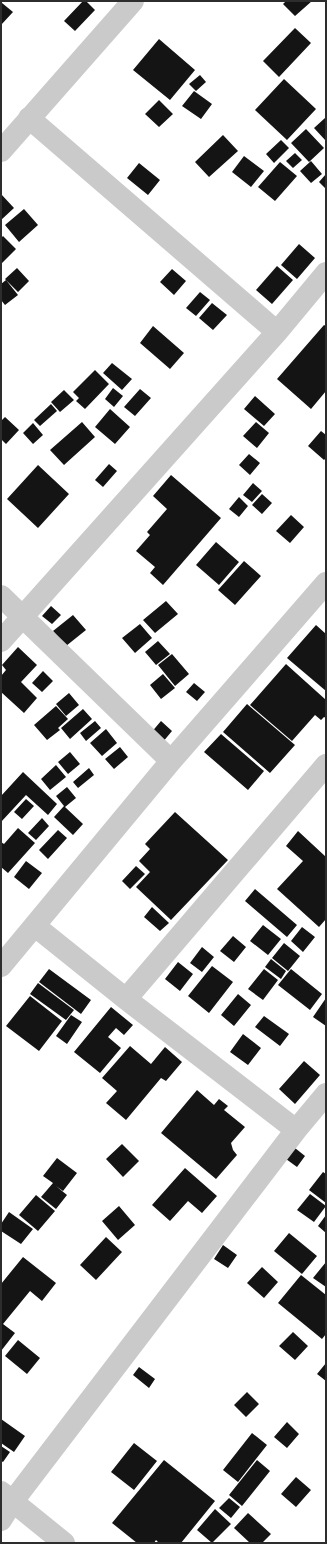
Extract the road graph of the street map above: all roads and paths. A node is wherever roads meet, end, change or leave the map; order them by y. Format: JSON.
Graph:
{"nodes":[{"id":1,"x":133,"y":1,"type":"edge"},
{"id":2,"x":30,"y":118,"type":"junction"},
{"id":3,"x":1,"y":151,"type":"edge"},
{"id":4,"x":326,"y":273,"type":"edge"},
{"id":5,"x":277,"y":332,"type":"junction"},
{"id":6,"x":326,"y":583,"type":"edge"},
{"id":7,"x":1,"y":596,"type":"edge"},
{"id":8,"x":23,"y":618,"type":"junction"},
{"id":9,"x":1,"y":641,"type":"edge"},
{"id":10,"x":171,"y":761,"type":"junction"},
{"id":11,"x":326,"y":765,"type":"edge"},
{"id":12,"x":35,"y":926,"type":"junction"},
{"id":13,"x":1,"y":966,"type":"edge"},
{"id":14,"x":126,"y":999,"type":"junction"},
{"id":15,"x":326,"y":1094,"type":"edge"},
{"id":16,"x":296,"y":1130,"type":"junction"},
{"id":17,"x":7,"y":1497,"type":"edge"},
{"id":18,"x":1,"y":1520,"type":"edge"},
{"id":19,"x":64,"y":1543,"type":"edge"}],
"edges":[{"from":1,"to":2,"type":"street"},
{"from":2,"to":3,"type":"street"},
{"from":2,"to":5,"type":"street"},
{"from":4,"to":5,"type":"street"},
{"from":5,"to":8,"type":"street"},
{"from":6,"to":10,"type":"street"},
{"from":7,"to":8,"type":"street"},
{"from":8,"to":9,"type":"street"},
{"from":8,"to":10,"type":"street"},
{"from":10,"to":12,"type":"street"},
{"from":11,"to":14,"type":"street"},
{"from":12,"to":13,"type":"street"},
{"from":12,"to":14,"type":"street"},
{"from":14,"to":16,"type":"street"},
{"from":15,"to":16,"type":"street"},
{"from":16,"to":17,"type":"street"},
{"from":17,"to":18,"type":"street"},
{"from":17,"to":19,"type":"street"}]}
